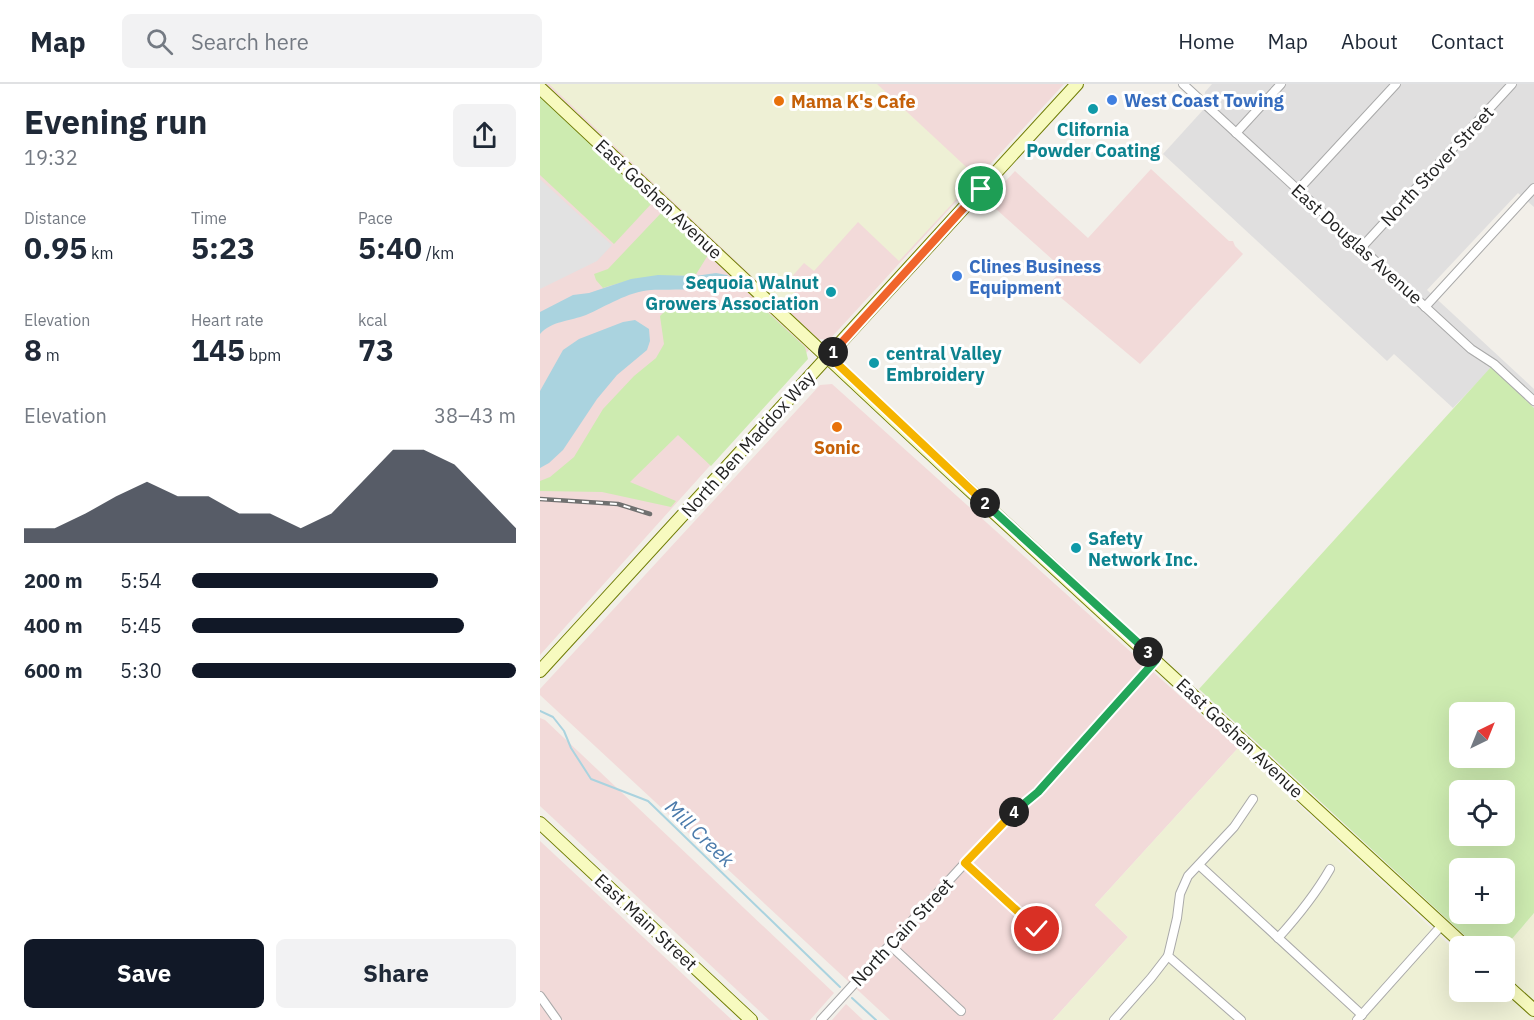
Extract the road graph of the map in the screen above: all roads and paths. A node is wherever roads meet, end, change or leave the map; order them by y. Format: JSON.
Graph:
{"nodes":[{"id":1,"x":1077,"y":84,"type":"edge"},
{"id":2,"x":1183,"y":84,"type":"edge"},
{"id":3,"x":1281,"y":84,"type":"edge"},
{"id":4,"x":1396,"y":84,"type":"edge"},
{"id":5,"x":1512,"y":84,"type":"edge"},
{"id":6,"x":540,"y":88,"type":"edge"},
{"id":7,"x":1236,"y":133,"type":"junction"},
{"id":8,"x":1534,"y":188,"type":"edge"},
{"id":9,"x":1298,"y":190,"type":"junction"},
{"id":10,"x":1361,"y":248,"type":"junction"},
{"id":11,"x":1425,"y":307,"type":"junction"},
{"id":12,"x":829,"y":356,"type":"junction"},
{"id":13,"x":1534,"y":401,"type":"edge"},
{"id":14,"x":1156,"y":660,"type":"junction"},
{"id":15,"x":540,"y":671,"type":"edge"},
{"id":16,"x":1253,"y":799,"type":"dead end"},
{"id":17,"x":540,"y":823,"type":"edge"},
{"id":18,"x":965,"y":863,"type":"junction"},
{"id":19,"x":1199,"y":865,"type":"junction"},
{"id":20,"x":1330,"y":869,"type":"dead end"},
{"id":21,"x":1443,"y":925,"type":"junction"},
{"id":22,"x":1037,"y":929,"type":"dead end"},
{"id":23,"x":1455,"y":936,"type":"edge"},
{"id":24,"x":1278,"y":938,"type":"junction"},
{"id":25,"x":890,"y":945,"type":"junction"},
{"id":26,"x":1168,"y":956,"type":"junction"},
{"id":27,"x":1515,"y":993,"type":"edge"},
{"id":28,"x":540,"y":996,"type":"edge"},
{"id":29,"x":1534,"y":1010,"type":"edge"},
{"id":30,"x":961,"y":1011,"type":"dead end"},
{"id":31,"x":1359,"y":1017,"type":"edge"},
{"id":32,"x":1236,"y":1019,"type":"edge"},
{"id":33,"x":557,"y":1020,"type":"edge"},
{"id":34,"x":752,"y":1020,"type":"edge"},
{"id":35,"x":821,"y":1020,"type":"edge"},
{"id":36,"x":1114,"y":1020,"type":"edge"}],
"edges":[{"from":1,"to":12,"type":"street","name":"North Ben Maddox Way"},
{"from":2,"to":7,"type":"street","name":"East Douglas Avenue"},
{"from":3,"to":7,"type":"street"},
{"from":4,"to":9,"type":"street"},
{"from":5,"to":10,"type":"street","name":"North Stover Street"},
{"from":6,"to":12,"type":"street","name":"East Goshen Avenue"},
{"from":7,"to":9,"type":"street","name":"East Douglas Avenue"},
{"from":8,"to":11,"type":"street"},
{"from":9,"to":10,"type":"street","name":"East Douglas Avenue"},
{"from":10,"to":11,"type":"street","name":"East Douglas Avenue"},
{"from":11,"to":13,"type":"street","name":"East Douglas Avenue"},
{"from":12,"to":14,"type":"street","name":"East Goshen Avenue"},
{"from":12,"to":15,"type":"street","name":"North Ben Maddox Way"},
{"from":14,"to":18,"type":"street","name":"North Cain Street"},
{"from":14,"to":21,"type":"street","name":"East Goshen Avenue"},
{"from":16,"to":19,"type":"street"},
{"from":17,"to":34,"type":"street","name":"East Main Street"},
{"from":18,"to":22,"type":"street"},
{"from":18,"to":25,"type":"street","name":"North Cain Street"},
{"from":19,"to":24,"type":"street"},
{"from":19,"to":26,"type":"street"},
{"from":20,"to":24,"type":"street"},
{"from":21,"to":23,"type":"street","name":"East Goshen Avenue"},
{"from":21,"to":31,"type":"street"},
{"from":24,"to":31,"type":"street"},
{"from":25,"to":30,"type":"street"},
{"from":25,"to":35,"type":"street","name":"North Cain Street"},
{"from":26,"to":32,"type":"street"},
{"from":26,"to":36,"type":"street"},
{"from":27,"to":29,"type":"street"},
{"from":28,"to":33,"type":"street"}]}
